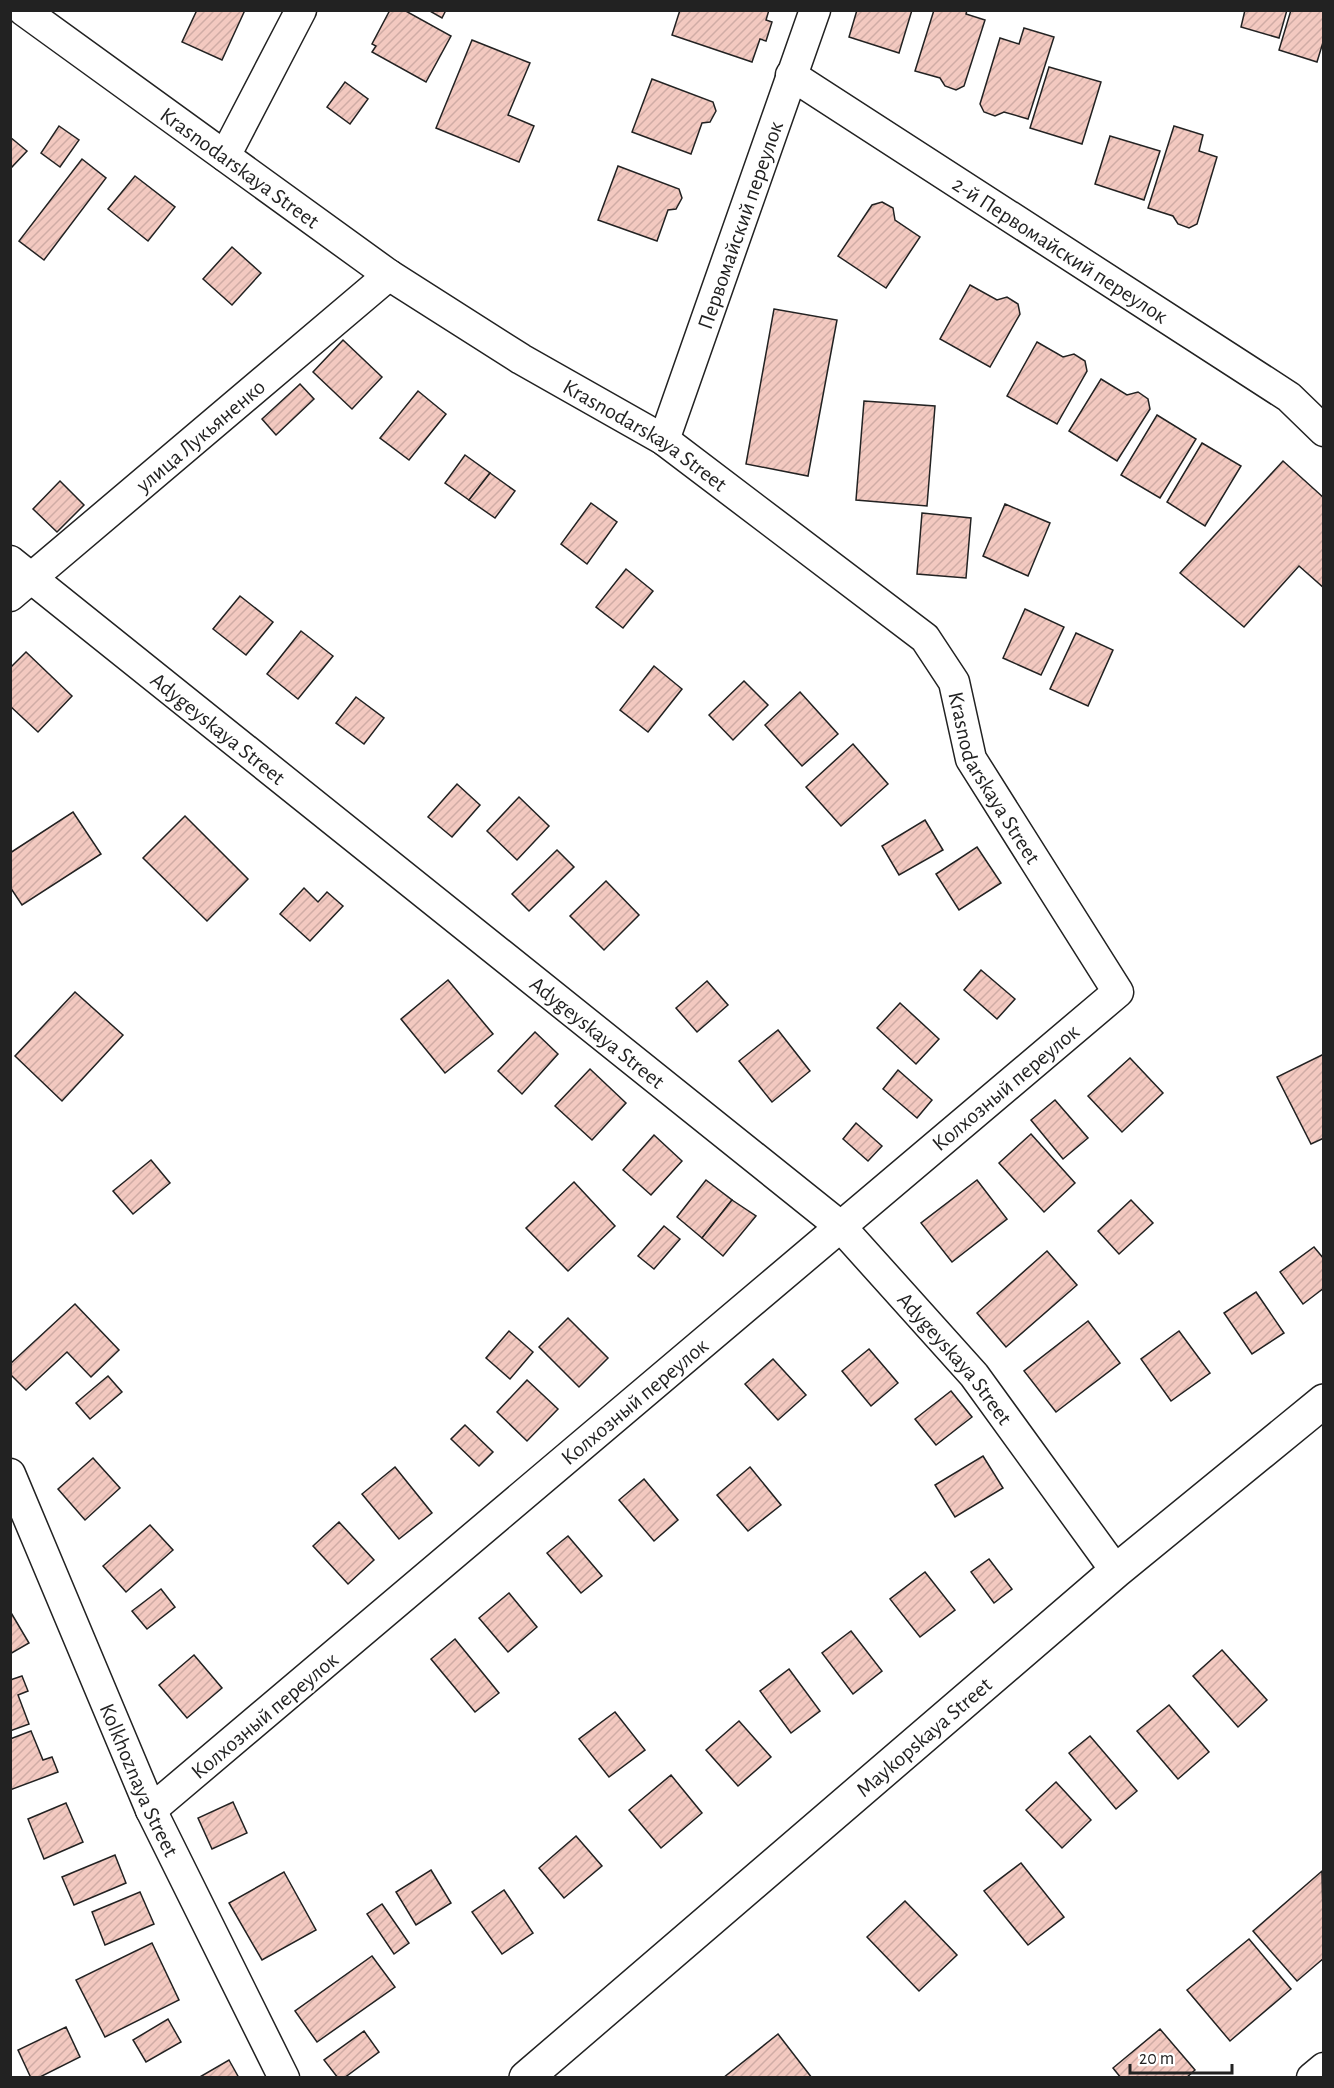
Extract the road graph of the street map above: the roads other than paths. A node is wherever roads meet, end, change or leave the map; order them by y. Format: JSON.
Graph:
{"nodes":[{"id":1,"x":23,"y":10,"type":"edge"},
{"id":2,"x":301,"y":10,"type":"edge"},
{"id":3,"x":815,"y":10,"type":"edge"},
{"id":4,"x":791,"y":75,"type":"junction"},
{"id":5,"x":225,"y":156,"type":"junction"},
{"id":6,"x":389,"y":275,"type":"junction"},
{"id":7,"x":1323,"y":431,"type":"edge"},
{"id":8,"x":664,"y":440,"type":"junction"},
{"id":9,"x":17,"y":578,"type":"edge"},
{"id":10,"x":1118,"y":992,"type":"joint"},
{"id":11,"x":840,"y":1226,"type":"junction"},
{"id":12,"x":1323,"y":1401,"type":"edge"},
{"id":13,"x":10,"y":1474,"type":"edge"},
{"id":14,"x":1116,"y":1571,"type":"junction"},
{"id":15,"x":151,"y":1810,"type":"junction"},
{"id":16,"x":1323,"y":2068,"type":"edge"},
{"id":17,"x":284,"y":2078,"type":"edge"},
{"id":18,"x":526,"y":2078,"type":"edge"},
{"id":19,"x":1312,"y":2078,"type":"edge"}],
"edges":[{"from":1,"to":5,"type":"street","name":"Krasnodarskaya Street"},
{"from":2,"to":5,"type":"street"},
{"from":3,"to":4,"type":"street","name":"Первомайский переулок"},
{"from":4,"to":7,"type":"street","name":"2-й Первомайский переулок"},
{"from":4,"to":8,"type":"street","name":"Первомайский переулок"},
{"from":5,"to":6,"type":"street","name":"Krasnodarskaya Street"},
{"from":6,"to":8,"type":"street","name":"Krasnodarskaya Street"},
{"from":6,"to":9,"type":"street","name":"улица Лукьяненко"},
{"from":8,"to":10,"type":"street","name":"Krasnodarskaya Street"},
{"from":9,"to":11,"type":"street","name":"Adygeyskaya Street"},
{"from":10,"to":11,"type":"street","name":"Колхозный переулок"},
{"from":11,"to":14,"type":"street","name":"Adygeyskaya Street"},
{"from":11,"to":15,"type":"street","name":"Колхозный переулок"},
{"from":12,"to":14,"type":"street","name":"Maykopskaya Street"},
{"from":13,"to":15,"type":"street","name":"Kolkhoznaya Street"},
{"from":14,"to":18,"type":"street","name":"Maykopskaya Street"},
{"from":15,"to":17,"type":"street","name":"Kolkhoznaya Street"},
{"from":16,"to":19,"type":"street"}]}
